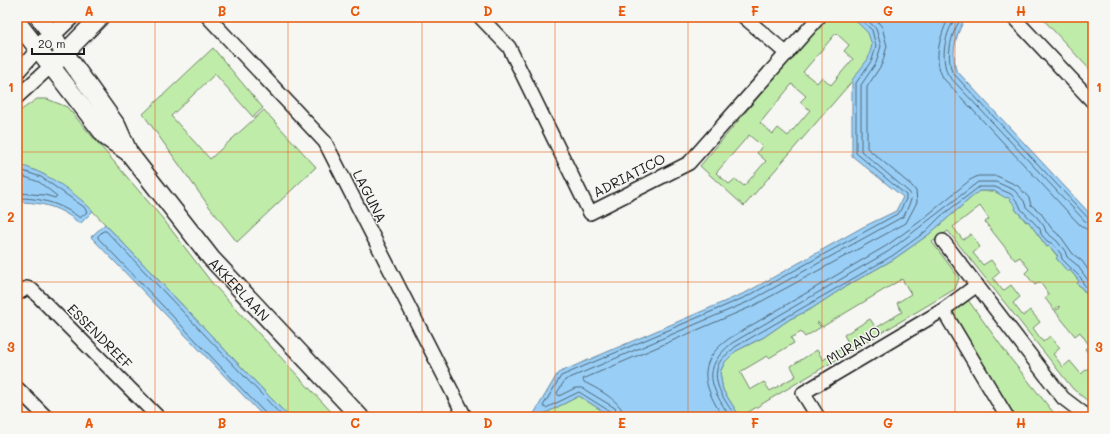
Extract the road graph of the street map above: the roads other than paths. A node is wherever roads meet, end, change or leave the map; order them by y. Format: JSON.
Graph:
{"nodes":[{"id":1,"x":39,"y":17,"type":"edge"},
{"id":2,"x":70,"y":17,"type":"edge"},
{"id":3,"x":100,"y":17,"type":"edge"},
{"id":4,"x":208,"y":17,"type":"edge"},
{"id":5,"x":480,"y":17,"type":"edge"},
{"id":6,"x":744,"y":17,"type":"edge"},
{"id":7,"x":818,"y":17,"type":"edge"},
{"id":8,"x":1013,"y":17,"type":"edge"},
{"id":9,"x":17,"y":22,"type":"edge"},
{"id":10,"x":51,"y":34,"type":"junction"},
{"id":11,"x":38,"y":49,"type":"junction"},
{"id":12,"x":65,"y":53,"type":"junction"},
{"id":13,"x":787,"y":54,"type":"junction"},
{"id":14,"x":51,"y":66,"type":"junction"},
{"id":15,"x":17,"y":73,"type":"edge"},
{"id":16,"x":17,"y":97,"type":"edge"},
{"id":17,"x":1093,"y":102,"type":"edge"},
{"id":18,"x":129,"y":153,"type":"junction"},
{"id":19,"x":942,"y":241,"type":"dead end"},
{"id":20,"x":977,"y":285,"type":"junction"},
{"id":21,"x":17,"y":294,"type":"edge"},
{"id":22,"x":943,"y":310,"type":"junction"},
{"id":23,"x":17,"y":388,"type":"edge"},
{"id":24,"x":46,"y":417,"type":"edge"},
{"id":25,"x":158,"y":417,"type":"edge"},
{"id":26,"x":360,"y":417,"type":"edge"},
{"id":27,"x":465,"y":417,"type":"edge"},
{"id":28,"x":818,"y":417,"type":"edge"},
{"id":29,"x":1007,"y":417,"type":"edge"},
{"id":30,"x":1088,"y":417,"type":"edge"}],
"edges":[{"from":1,"to":10,"type":"street","name":"AKKERLAAN"},
{"from":2,"to":10,"type":"street"},
{"from":3,"to":12,"type":"street"},
{"from":4,"to":27,"type":"street","name":"LAGUNA"},
{"from":5,"to":13,"type":"street","name":"ADRIATICO"},
{"from":6,"to":13,"type":"street"},
{"from":7,"to":13,"type":"street","name":"ADRIATICO"},
{"from":8,"to":17,"type":"street"},
{"from":9,"to":11,"type":"street","name":"AKKERLAAN"},
{"from":10,"to":11,"type":"street"},
{"from":10,"to":12,"type":"street","name":"AKKERLAAN"},
{"from":11,"to":14,"type":"street","name":"AKKERLAAN"},
{"from":11,"to":15,"type":"street"},
{"from":12,"to":14,"type":"street"},
{"from":12,"to":18,"type":"street","name":"AKKERLAAN"},
{"from":14,"to":16,"type":"street"},
{"from":14,"to":18,"type":"street","name":"AKKERLAAN"},
{"from":18,"to":26,"type":"street","name":"AKKERLAAN"},
{"from":19,"to":20,"type":"street"},
{"from":20,"to":22,"type":"street","name":"MURANO"},
{"from":20,"to":30,"type":"street"},
{"from":21,"to":25,"type":"street","name":"ESSENDREEF"},
{"from":22,"to":28,"type":"street","name":"MURANO"},
{"from":22,"to":29,"type":"street"},
{"from":23,"to":24,"type":"street"}]}
